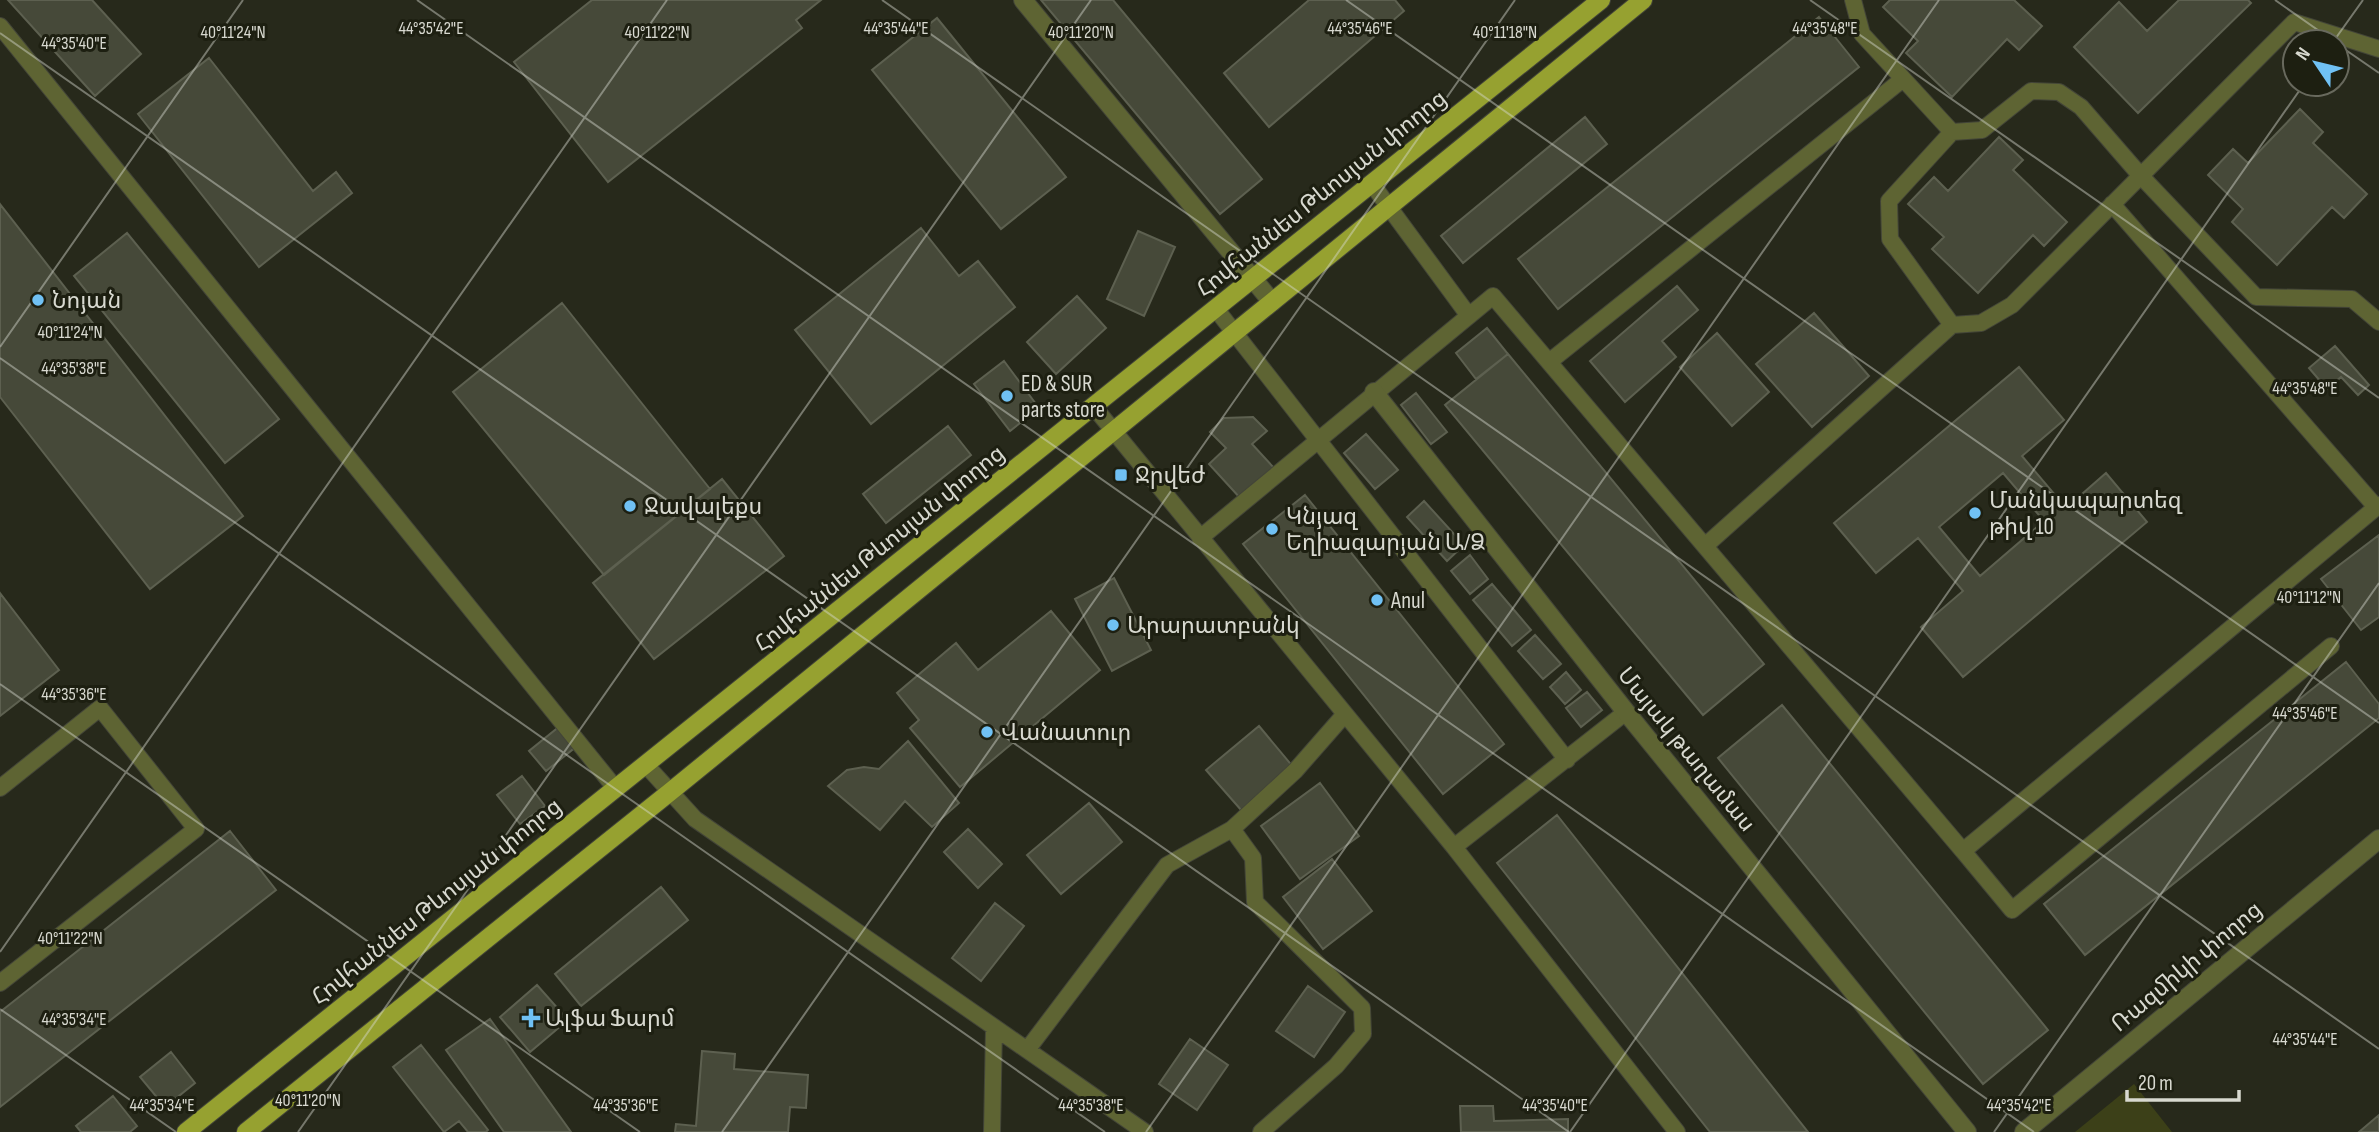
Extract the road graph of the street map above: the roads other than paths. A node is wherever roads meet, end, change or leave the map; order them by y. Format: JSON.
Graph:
{"nodes":[{"id":1,"x":1023,"y":0,"type":"edge"},
{"id":2,"x":1601,"y":0,"type":"edge"},
{"id":3,"x":1643,"y":0,"type":"edge"},
{"id":4,"x":1853,"y":0,"type":"edge"},
{"id":5,"x":0,"y":26,"type":"edge"},
{"id":6,"x":2379,"y":49,"type":"edge"},
{"id":7,"x":1903,"y":79,"type":"junction"},
{"id":8,"x":1952,"y":132,"type":"junction"},
{"id":9,"x":2140,"y":175,"type":"junction"},
{"id":10,"x":1372,"y":184,"type":"junction"},
{"id":11,"x":2112,"y":204,"type":"junction"},
{"id":12,"x":1388,"y":207,"type":"junction"},
{"id":13,"x":1254,"y":278,"type":"junction"},
{"id":14,"x":1272,"y":302,"type":"junction"},
{"id":15,"x":1216,"y":309,"type":"junction"},
{"id":16,"x":1469,"y":316,"type":"junction"},
{"id":17,"x":2379,"y":322,"type":"edge"},
{"id":18,"x":1952,"y":325,"type":"junction"},
{"id":19,"x":1235,"y":333,"type":"junction"},
{"id":20,"x":1549,"y":362,"type":"junction"},
{"id":21,"x":1374,"y":392,"type":"junction"},
{"id":22,"x":1094,"y":407,"type":"junction"},
{"id":23,"x":1114,"y":432,"type":"junction"},
{"id":24,"x":1319,"y":442,"type":"junction"},
{"id":25,"x":2377,"y":506,"type":"edge"},
{"id":26,"x":1200,"y":538,"type":"junction"},
{"id":27,"x":1705,"y":546,"type":"junction"},
{"id":28,"x":2331,"y":646,"type":"dead end"},
{"id":29,"x":1626,"y":712,"type":"junction"},
{"id":30,"x":1345,"y":714,"type":"junction"},
{"id":31,"x":1567,"y":760,"type":"junction"},
{"id":32,"x":646,"y":765,"type":"junction"},
{"id":33,"x":0,"y":788,"type":"edge"},
{"id":34,"x":616,"y":789,"type":"junction"},
{"id":35,"x":670,"y":792,"type":"junction"},
{"id":36,"x":1231,"y":829,"type":"junction"},
{"id":37,"x":2379,"y":839,"type":"edge"},
{"id":38,"x":1454,"y":847,"type":"junction"},
{"id":39,"x":1963,"y":850,"type":"junction"},
{"id":40,"x":0,"y":984,"type":"edge"},
{"id":41,"x":994,"y":1027,"type":"junction"},
{"id":42,"x":1027,"y":1050,"type":"junction"},
{"id":43,"x":186,"y":1132,"type":"edge"},
{"id":44,"x":246,"y":1132,"type":"edge"},
{"id":45,"x":992,"y":1132,"type":"edge"},
{"id":46,"x":1145,"y":1132,"type":"edge"},
{"id":47,"x":1261,"y":1132,"type":"edge"},
{"id":48,"x":1677,"y":1132,"type":"edge"},
{"id":49,"x":1967,"y":1132,"type":"edge"},
{"id":50,"x":2024,"y":1132,"type":"edge"}],
"edges":[{"from":1,"to":13,"type":"street"},
{"from":2,"to":10,"type":"main road","name":"Հովհաննես Թևոսյան փողոց"},
{"from":3,"to":12,"type":"main road"},
{"from":4,"to":7,"type":"lane"},
{"from":5,"to":34,"type":"lane"},
{"from":6,"to":9,"type":"lane"},
{"from":7,"to":8,"type":"lane"},
{"from":7,"to":20,"type":"lane"},
{"from":8,"to":9,"type":"lane"},
{"from":8,"to":18,"type":"lane"},
{"from":9,"to":11,"type":"lane"},
{"from":9,"to":17,"type":"lane"},
{"from":10,"to":12,"type":"lane"},
{"from":10,"to":13,"type":"main road","name":"Հովհաննես Թևոսյան փողոց"},
{"from":11,"to":18,"type":"lane"},
{"from":11,"to":25,"type":"lane"},
{"from":12,"to":14,"type":"main road"},
{"from":12,"to":16,"type":"lane"},
{"from":13,"to":14,"type":"street"},
{"from":13,"to":15,"type":"main road","name":"Հովհաննես Թևոսյան փողոց"},
{"from":14,"to":19,"type":"main road"},
{"from":15,"to":19,"type":"lane"},
{"from":15,"to":22,"type":"main road","name":"Հովհաննես Թևոսյան փողոց"},
{"from":16,"to":20,"type":"lane"},
{"from":16,"to":21,"type":"lane"},
{"from":18,"to":27,"type":"lane"},
{"from":19,"to":23,"type":"main road"},
{"from":19,"to":24,"type":"lane"},
{"from":20,"to":27,"type":"lane"},
{"from":21,"to":24,"type":"lane"},
{"from":21,"to":29,"type":"street","name":"Մայակ թաղամաս"},
{"from":22,"to":23,"type":"lane"},
{"from":22,"to":32,"type":"main road","name":"Հովհաննես Թևոսյան փողոց"},
{"from":23,"to":26,"type":"lane"},
{"from":23,"to":35,"type":"main road"},
{"from":24,"to":26,"type":"lane"},
{"from":24,"to":31,"type":"lane"},
{"from":25,"to":39,"type":"lane"},
{"from":26,"to":30,"type":"lane"},
{"from":27,"to":39,"type":"lane"},
{"from":28,"to":39,"type":"lane"},
{"from":29,"to":31,"type":"lane"},
{"from":29,"to":49,"type":"street","name":"Մայակ թաղամաս"},
{"from":30,"to":36,"type":"lane"},
{"from":30,"to":38,"type":"lane"},
{"from":31,"to":38,"type":"lane"},
{"from":32,"to":34,"type":"main road","name":"Հովհաննես Թևոսյան փողոց"},
{"from":32,"to":35,"type":"lane"},
{"from":33,"to":40,"type":"lane"},
{"from":34,"to":43,"type":"main road","name":"Հովհաննես Թևոսյան փողոց"},
{"from":35,"to":41,"type":"lane"},
{"from":35,"to":44,"type":"main road"},
{"from":36,"to":42,"type":"lane"},
{"from":36,"to":47,"type":"lane"},
{"from":37,"to":50,"type":"street","name":"Ռազմիկի փողոց"},
{"from":38,"to":48,"type":"lane"},
{"from":41,"to":42,"type":"lane"},
{"from":41,"to":45,"type":"lane"},
{"from":42,"to":46,"type":"lane"}]}
